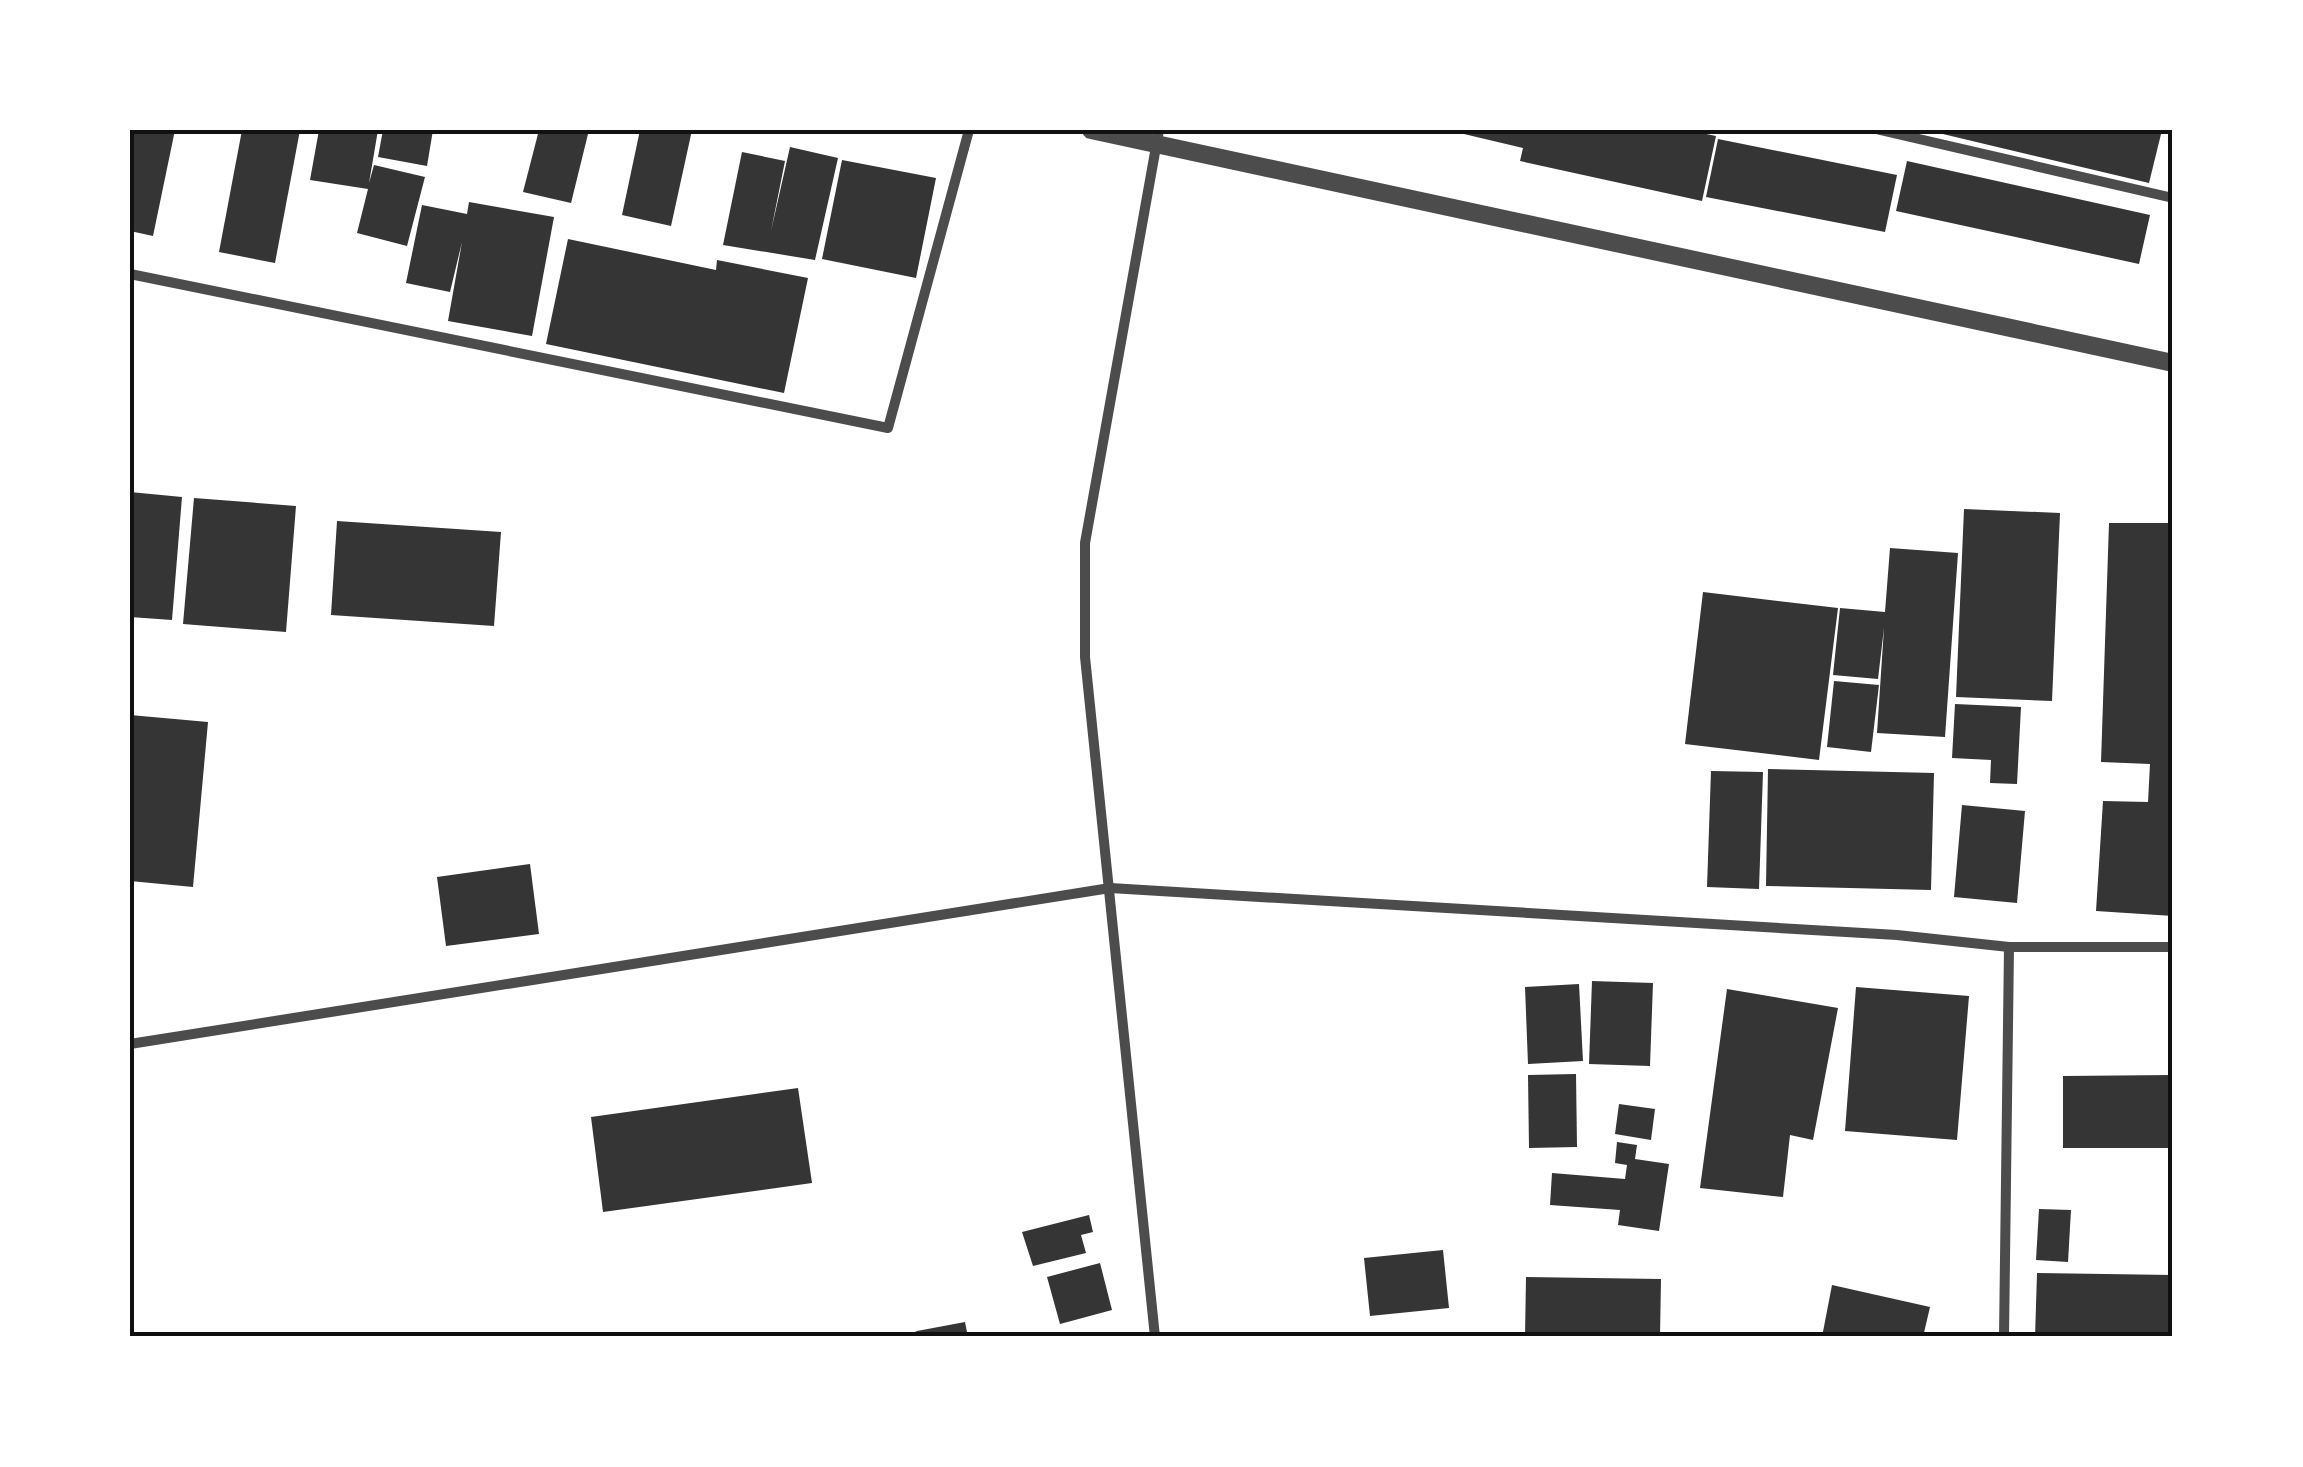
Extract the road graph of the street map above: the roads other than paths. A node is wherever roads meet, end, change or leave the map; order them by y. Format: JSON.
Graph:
{"nodes":[{"id":1,"x":969,"y":130,"type":"edge"},
{"id":2,"x":1091,"y":130,"type":"edge"},
{"id":3,"x":1880,"y":130,"type":"edge"},
{"id":4,"x":1157,"y":137,"type":"edge"},
{"id":5,"x":2173,"y":198,"type":"edge"},
{"id":6,"x":130,"y":274,"type":"edge"},
{"id":7,"x":2173,"y":363,"type":"edge"},
{"id":8,"x":1110,"y":888,"type":"junction"},
{"id":9,"x":2009,"y":947,"type":"junction"},
{"id":10,"x":2173,"y":947,"type":"edge"},
{"id":11,"x":130,"y":1044,"type":"edge"},
{"id":12,"x":1155,"y":1337,"type":"edge"},
{"id":13,"x":2004,"y":1337,"type":"edge"}],
"edges":[{"from":1,"to":6,"type":"street"},
{"from":2,"to":4,"type":"street"},
{"from":3,"to":5,"type":"street"},
{"from":4,"to":7,"type":"street"},
{"from":4,"to":8,"type":"street"},
{"from":8,"to":9,"type":"street"},
{"from":8,"to":11,"type":"street"},
{"from":8,"to":12,"type":"street"},
{"from":9,"to":10,"type":"street"},
{"from":9,"to":13,"type":"street"}]}
